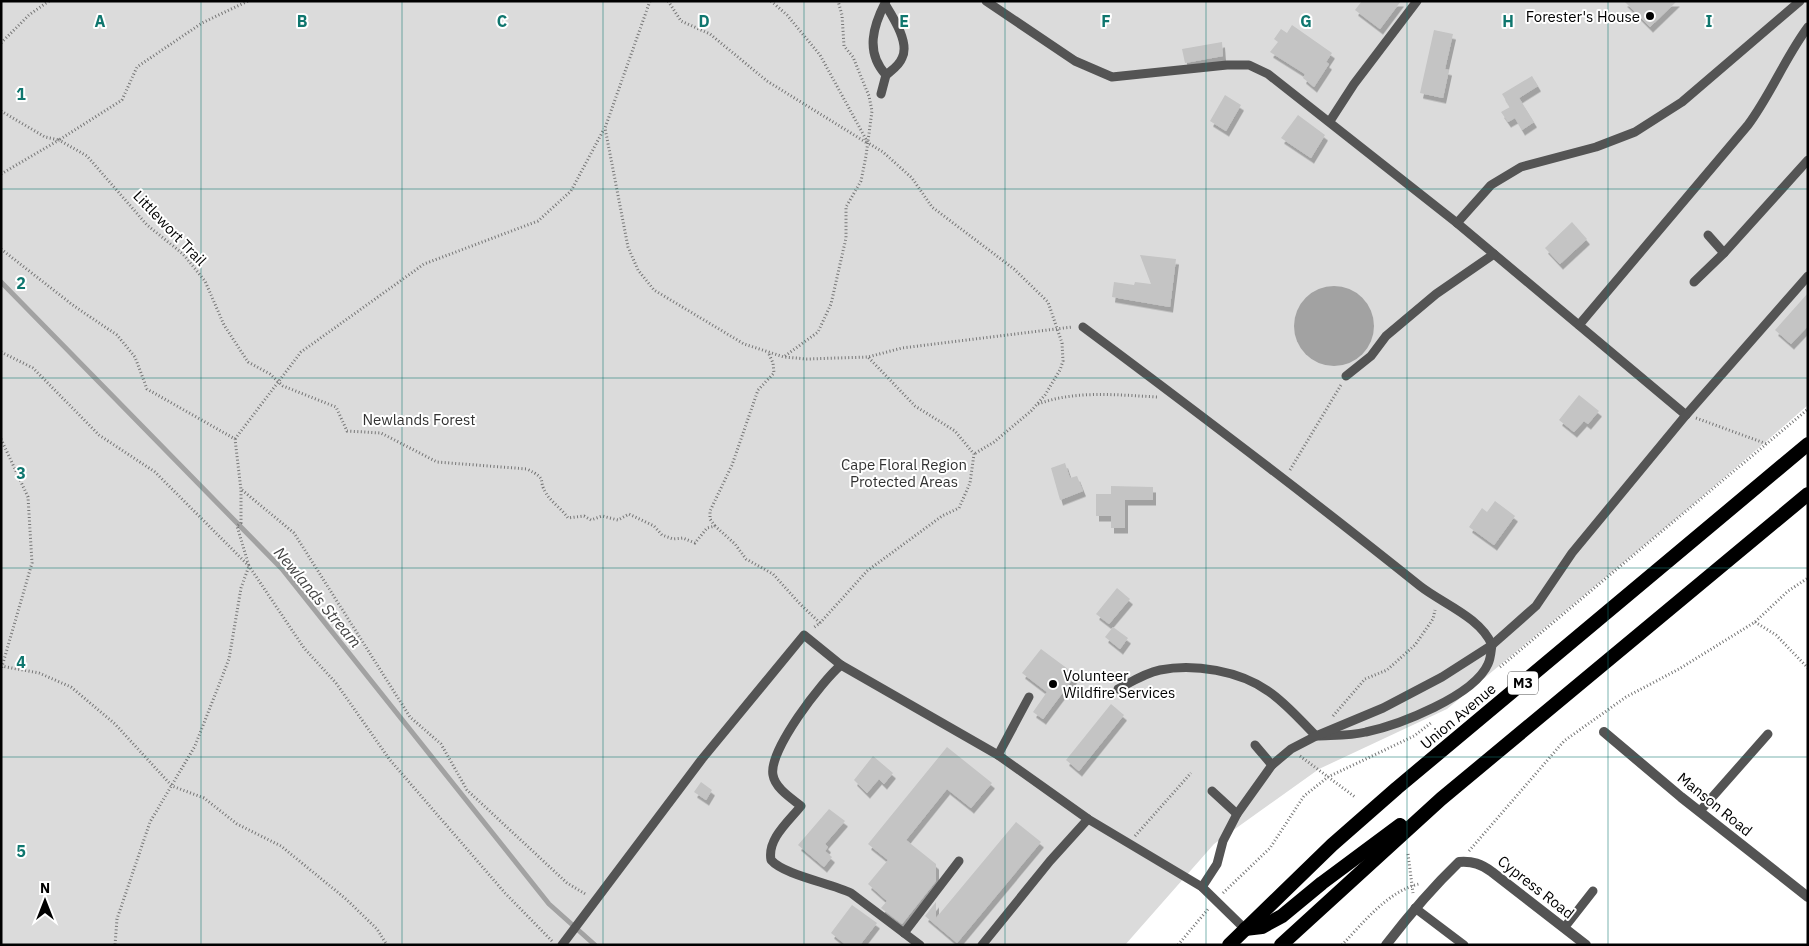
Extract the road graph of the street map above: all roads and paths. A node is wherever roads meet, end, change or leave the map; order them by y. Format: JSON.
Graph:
{"nodes":[{"id":1,"x":49,"y":1,"type":"edge"},
{"id":2,"x":248,"y":1,"type":"edge"},
{"id":3,"x":650,"y":1,"type":"edge"},
{"id":4,"x":668,"y":1,"type":"edge"},
{"id":5,"x":771,"y":1,"type":"edge"},
{"id":6,"x":838,"y":1,"type":"edge"},
{"id":7,"x":986,"y":1,"type":"edge"},
{"id":8,"x":1417,"y":1,"type":"edge"},
{"id":9,"x":1800,"y":1,"type":"edge"},
{"id":10,"x":886,"y":3,"type":"edge"},
{"id":11,"x":1808,"y":27,"type":"edge"},
{"id":12,"x":1,"y":43,"type":"edge"},
{"id":13,"x":886,"y":74,"type":"junction"},
{"id":14,"x":881,"y":94,"type":"dead end"},
{"id":15,"x":1,"y":111,"type":"edge"},
{"id":16,"x":1330,"y":121,"type":"junction"},
{"id":17,"x":605,"y":128,"type":"junction"},
{"id":18,"x":59,"y":140,"type":"junction"},
{"id":19,"x":868,"y":143,"type":"junction"},
{"id":20,"x":1808,"y":160,"type":"edge"},
{"id":21,"x":1,"y":174,"type":"edge"},
{"id":22,"x":1457,"y":223,"type":"junction"},
{"id":23,"x":1708,"y":234,"type":"dead end"},
{"id":24,"x":1,"y":249,"type":"edge"},
{"id":25,"x":1724,"y":253,"type":"junction"},
{"id":26,"x":1494,"y":254,"type":"junction"},
{"id":27,"x":1808,"y":276,"type":"edge"},
{"id":28,"x":1694,"y":282,"type":"dead end"},
{"id":29,"x":1580,"y":325,"type":"junction"},
{"id":30,"x":1083,"y":327,"type":"joint"},
{"id":31,"x":1057,"y":328,"type":"junction"},
{"id":32,"x":768,"y":351,"type":"junction"},
{"id":33,"x":1,"y":352,"type":"edge"},
{"id":34,"x":784,"y":357,"type":"junction"},
{"id":35,"x":868,"y":357,"type":"junction"},
{"id":36,"x":1346,"y":376,"type":"joint"},
{"id":37,"x":279,"y":382,"type":"junction"},
{"id":38,"x":1179,"y":399,"type":"junction"},
{"id":39,"x":1037,"y":404,"type":"junction"},
{"id":40,"x":1686,"y":415,"type":"junction"},
{"id":41,"x":1,"y":439,"type":"edge"},
{"id":42,"x":236,"y":439,"type":"junction"},
{"id":43,"x":1766,"y":444,"type":"dead end"},
{"id":44,"x":1808,"y":444,"type":"edge"},
{"id":45,"x":974,"y":454,"type":"junction"},
{"id":46,"x":1285,"y":478,"type":"junction"},
{"id":47,"x":241,"y":490,"type":"junction"},
{"id":48,"x":1808,"y":494,"type":"edge"},
{"id":49,"x":715,"y":526,"type":"junction"},
{"id":50,"x":249,"y":566,"type":"junction"},
{"id":51,"x":1808,"y":578,"type":"edge"},
{"id":52,"x":1437,"y":599,"type":"junction"},
{"id":53,"x":1755,"y":622,"type":"junction"},
{"id":54,"x":820,"y":623,"type":"junction"},
{"id":55,"x":804,"y":635,"type":"junction"},
{"id":56,"x":1492,"y":645,"type":"junction"},
{"id":57,"x":840,"y":665,"type":"junction"},
{"id":58,"x":2,"y":668,"type":"edge"},
{"id":59,"x":1808,"y":668,"type":"edge"},
{"id":60,"x":1118,"y":689,"type":"dead end"},
{"id":61,"x":1029,"y":698,"type":"dead end"},
{"id":62,"x":1604,"y":732,"type":"dead end"},
{"id":63,"x":1768,"y":734,"type":"dead end"},
{"id":64,"x":1316,"y":736,"type":"junction"},
{"id":65,"x":1255,"y":745,"type":"dead end"},
{"id":66,"x":998,"y":755,"type":"junction"},
{"id":67,"x":1272,"y":765,"type":"junction"},
{"id":68,"x":1191,"y":773,"type":"dead end"},
{"id":69,"x":1328,"y":777,"type":"dead end"},
{"id":70,"x":172,"y":786,"type":"junction"},
{"id":71,"x":1212,"y":791,"type":"dead end"},
{"id":72,"x":1355,"y":797,"type":"dead end"},
{"id":73,"x":1441,"y":799,"type":"junction"},
{"id":74,"x":1700,"y":811,"type":"junction"},
{"id":75,"x":1237,"y":814,"type":"junction"},
{"id":76,"x":1088,"y":819,"type":"junction"},
{"id":77,"x":1128,"y":845,"type":"junction"},
{"id":78,"x":1408,"y":854,"type":"dead end"},
{"id":79,"x":958,"y":861,"type":"dead end"},
{"id":80,"x":1459,"y":862,"type":"junction"},
{"id":81,"x":1441,"y":880,"type":"junction"},
{"id":82,"x":1412,"y":886,"type":"junction"},
{"id":83,"x":1202,"y":887,"type":"junction"},
{"id":84,"x":1593,"y":891,"type":"dead end"},
{"id":85,"x":1808,"y":897,"type":"edge"},
{"id":86,"x":596,"y":901,"type":"junction"},
{"id":87,"x":1415,"y":908,"type":"junction"},
{"id":88,"x":1564,"y":928,"type":"junction"},
{"id":89,"x":1245,"y":929,"type":"junction"},
{"id":90,"x":904,"y":933,"type":"junction"},
{"id":91,"x":564,"y":943,"type":"edge"},
{"id":92,"x":115,"y":945,"type":"edge"},
{"id":93,"x":387,"y":945,"type":"edge"},
{"id":94,"x":556,"y":945,"type":"edge"},
{"id":95,"x":920,"y":945,"type":"edge"},
{"id":96,"x":982,"y":945,"type":"edge"},
{"id":97,"x":1228,"y":945,"type":"edge"},
{"id":98,"x":1244,"y":945,"type":"edge"},
{"id":99,"x":1281,"y":945,"type":"edge"},
{"id":100,"x":1342,"y":945,"type":"edge"},
{"id":101,"x":1386,"y":945,"type":"edge"},
{"id":102,"x":1464,"y":945,"type":"edge"},
{"id":103,"x":1586,"y":945,"type":"edge"}],
"edges":[{"from":1,"to":12,"type":"path"},
{"from":2,"to":18,"type":"path"},
{"from":3,"to":17,"type":"path"},
{"from":4,"to":19,"type":"path"},
{"from":5,"to":19,"type":"path"},
{"from":6,"to":19,"type":"path"},
{"from":7,"to":16,"type":"lane"},
{"from":8,"to":16,"type":"lane"},
{"from":9,"to":22,"type":"lane"},
{"from":10,"to":13,"type":"lane"},
{"from":10,"to":13,"type":"lane"},
{"from":11,"to":29,"type":"lane"},
{"from":13,"to":14,"type":"lane"},
{"from":15,"to":18,"type":"path","name":"Littlewort Trail"},
{"from":16,"to":22,"type":"lane"},
{"from":17,"to":32,"type":"path"},
{"from":17,"to":37,"type":"path"},
{"from":18,"to":21,"type":"path"},
{"from":18,"to":37,"type":"path","name":"Littlewort Trail"},
{"from":19,"to":31,"type":"path"},
{"from":19,"to":34,"type":"path"},
{"from":20,"to":25,"type":"lane"},
{"from":22,"to":26,"type":"lane"},
{"from":23,"to":25,"type":"lane"},
{"from":24,"to":42,"type":"path"},
{"from":25,"to":28,"type":"lane"},
{"from":26,"to":29,"type":"lane"},
{"from":26,"to":36,"type":"lane"},
{"from":27,"to":40,"type":"lane"},
{"from":29,"to":40,"type":"lane"},
{"from":30,"to":31,"type":"path"},
{"from":30,"to":38,"type":"lane"},
{"from":31,"to":35,"type":"path"},
{"from":31,"to":39,"type":"path"},
{"from":32,"to":34,"type":"path"},
{"from":32,"to":49,"type":"path"},
{"from":33,"to":50,"type":"path"},
{"from":34,"to":35,"type":"path"},
{"from":35,"to":45,"type":"path"},
{"from":36,"to":46,"type":"path"},
{"from":37,"to":42,"type":"path"},
{"from":37,"to":49,"type":"path","name":"Littlewort Trail"},
{"from":38,"to":39,"type":"path"},
{"from":38,"to":46,"type":"lane"},
{"from":39,"to":45,"type":"path"},
{"from":40,"to":43,"type":"path"},
{"from":40,"to":56,"type":"lane"},
{"from":41,"to":58,"type":"path"},
{"from":42,"to":47,"type":"path"},
{"from":44,"to":89,"type":"highway","name":"Union Avenue","number":"M3"},
{"from":45,"to":54,"type":"path"},
{"from":46,"to":52,"type":"lane"},
{"from":47,"to":50,"type":"path"},
{"from":47,"to":86,"type":"path"},
{"from":48,"to":73,"type":"highway","number":"M3"},
{"from":49,"to":54,"type":"path"},
{"from":50,"to":70,"type":"path"},
{"from":50,"to":94,"type":"path"},
{"from":51,"to":53,"type":"path"},
{"from":52,"to":56,"type":"lane"},
{"from":52,"to":64,"type":"path"},
{"from":53,"to":59,"type":"path"},
{"from":53,"to":80,"type":"path"},
{"from":54,"to":55,"type":"path"},
{"from":55,"to":57,"type":"lane"},
{"from":55,"to":86,"type":"lane"},
{"from":56,"to":64,"type":"lane"},
{"from":56,"to":64,"type":"lane"},
{"from":57,"to":66,"type":"lane"},
{"from":57,"to":90,"type":"lane"},
{"from":58,"to":70,"type":"path"},
{"from":60,"to":64,"type":"lane"},
{"from":61,"to":66,"type":"lane"},
{"from":62,"to":74,"type":"street","name":"Manson Road"},
{"from":63,"to":74,"type":"lane"},
{"from":64,"to":67,"type":"lane"},
{"from":65,"to":67,"type":"lane"},
{"from":66,"to":76,"type":"lane"},
{"from":67,"to":75,"type":"lane"},
{"from":68,"to":77,"type":"path"},
{"from":69,"to":72,"type":"path"},
{"from":70,"to":92,"type":"path"},
{"from":70,"to":93,"type":"path"},
{"from":71,"to":75,"type":"lane"},
{"from":73,"to":89,"type":"highway"},
{"from":73,"to":99,"type":"highway","number":"M3"},
{"from":74,"to":85,"type":"street","name":"Manson Road"},
{"from":75,"to":83,"type":"lane"},
{"from":76,"to":77,"type":"lane"},
{"from":76,"to":96,"type":"lane"},
{"from":77,"to":83,"type":"lane"},
{"from":78,"to":82,"type":"path"},
{"from":79,"to":90,"type":"lane"},
{"from":80,"to":81,"type":"street"},
{"from":80,"to":88,"type":"street","name":"Cypress Road"},
{"from":81,"to":82,"type":"path"},
{"from":81,"to":87,"type":"street"},
{"from":82,"to":87,"type":"path"},
{"from":82,"to":100,"type":"path"},
{"from":83,"to":89,"type":"lane"},
{"from":84,"to":88,"type":"lane"},
{"from":86,"to":91,"type":"lane"},
{"from":87,"to":101,"type":"street"},
{"from":87,"to":102,"type":"lane"},
{"from":88,"to":103,"type":"street","name":"Cypress Road"},
{"from":89,"to":97,"type":"highway","name":"Union Avenue","number":"M3"},
{"from":89,"to":98,"type":"highway"},
{"from":90,"to":95,"type":"lane"}]}
